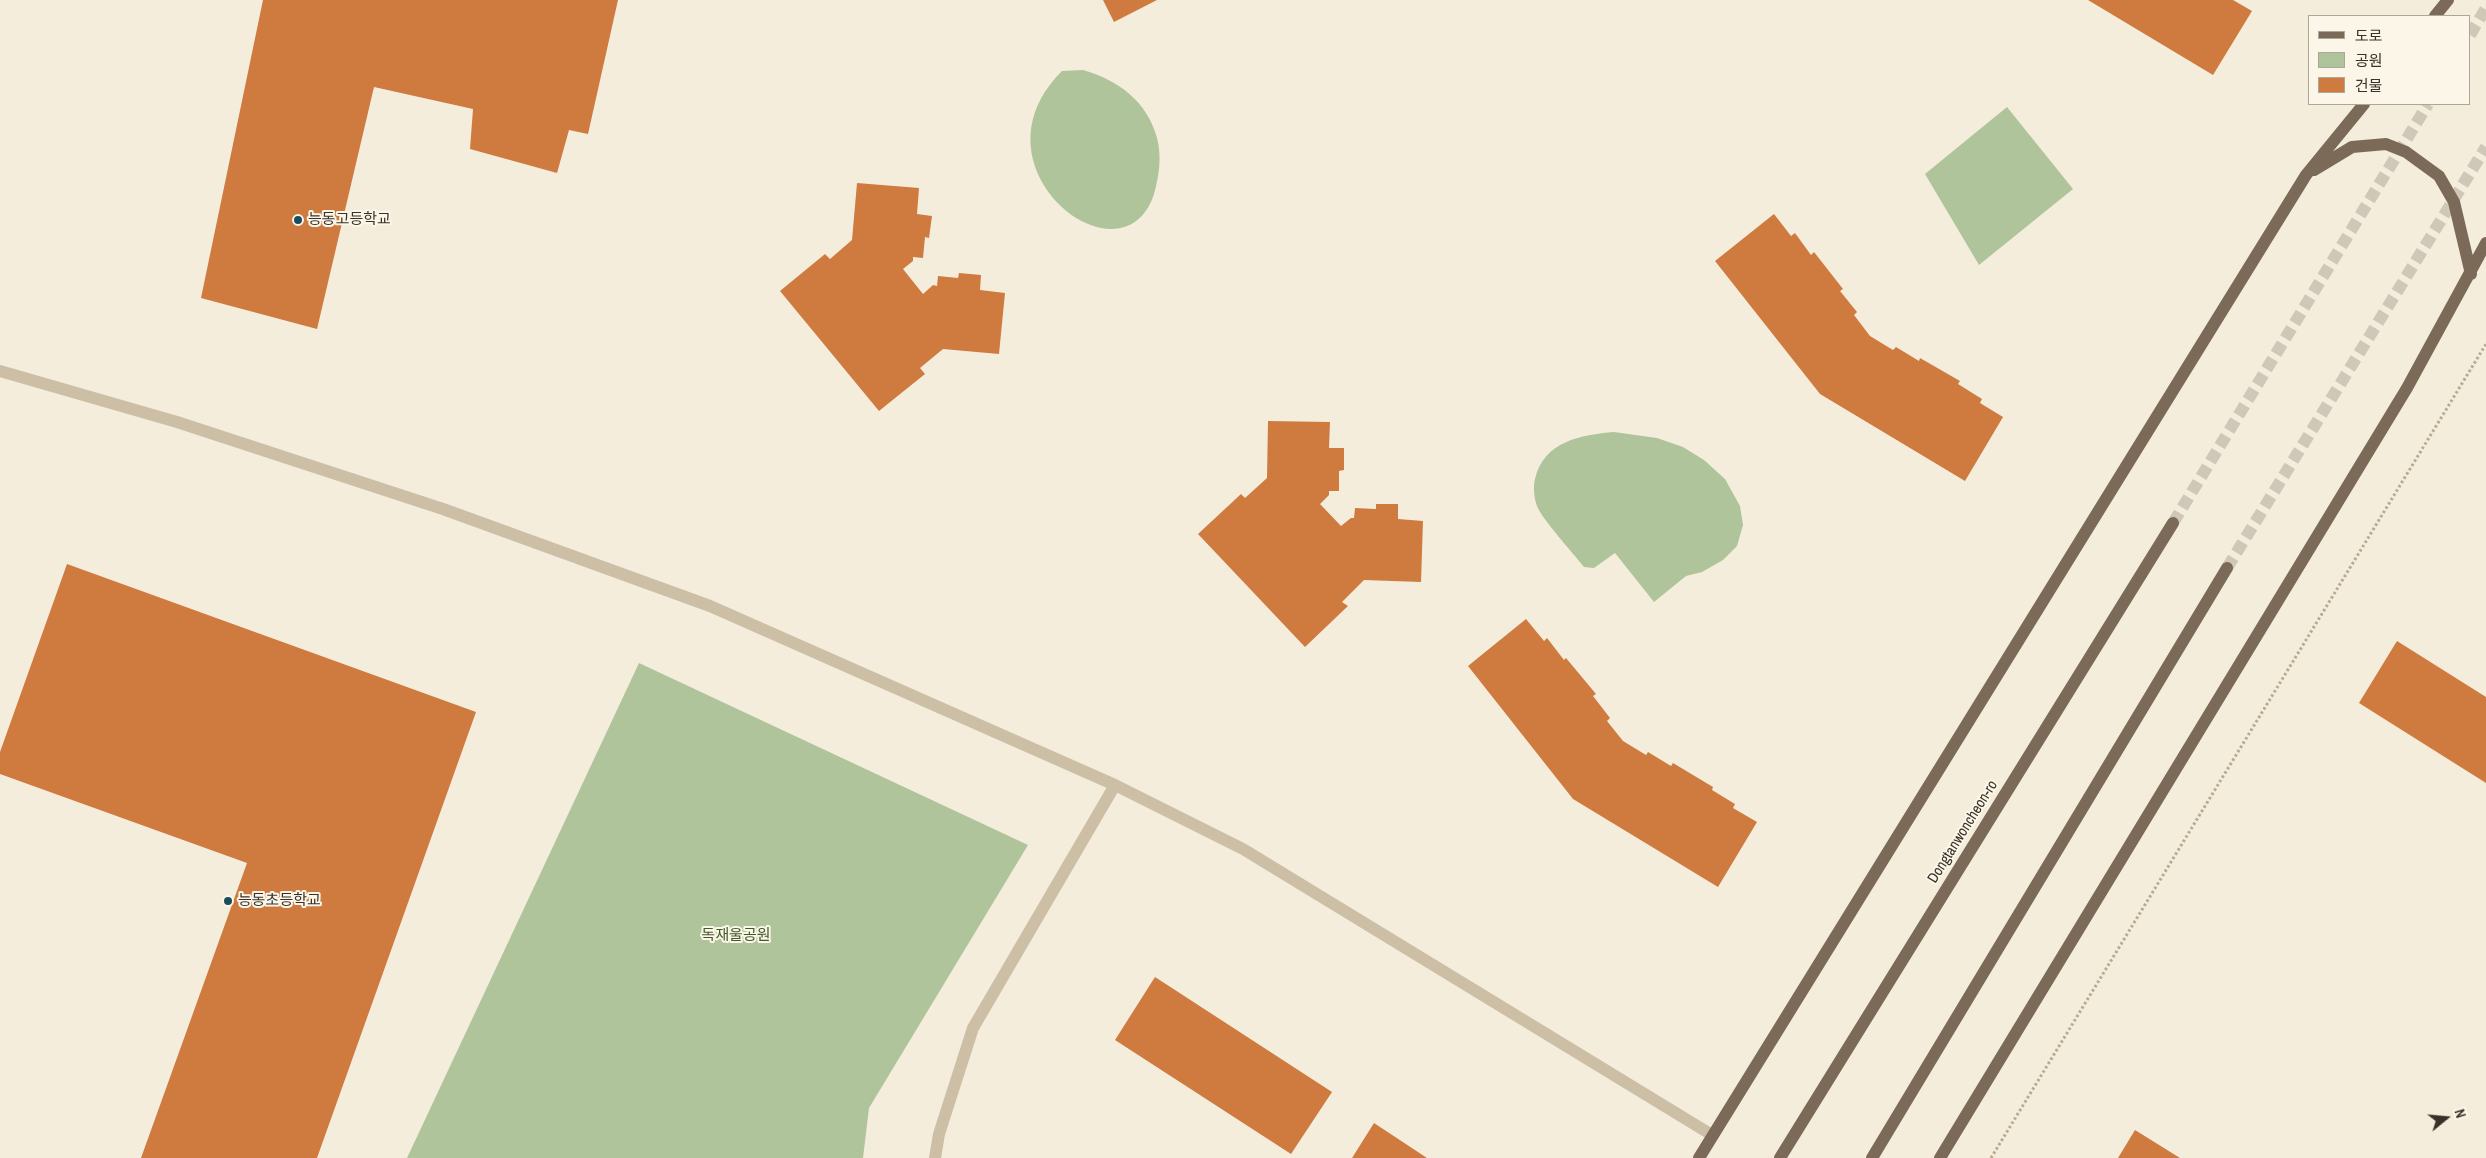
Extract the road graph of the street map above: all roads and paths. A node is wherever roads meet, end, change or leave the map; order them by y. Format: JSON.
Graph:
{"nodes":[{"id":1,"x":2448,"y":0,"type":"edge"},
{"id":2,"x":2436,"y":15,"type":"edge"},
{"id":3,"x":2363,"y":105,"type":"edge"},
{"id":4,"x":2306,"y":175,"type":"junction"},
{"id":5,"x":2486,"y":243,"type":"edge"},
{"id":6,"x":2470,"y":274,"type":"junction"},
{"id":7,"x":2486,"y":344,"type":"edge"},
{"id":8,"x":0,"y":371,"type":"edge"},
{"id":9,"x":2173,"y":523,"type":"tunnel mouth"},
{"id":10,"x":2226,"y":568,"type":"tunnel mouth"},
{"id":11,"x":1115,"y":785,"type":"junction"},
{"id":12,"x":1712,"y":1135,"type":"junction"},
{"id":13,"x":936,"y":1158,"type":"edge"},
{"id":14,"x":1699,"y":1158,"type":"edge"},
{"id":15,"x":1780,"y":1158,"type":"edge"},
{"id":16,"x":1872,"y":1158,"type":"edge"},
{"id":17,"x":1940,"y":1158,"type":"edge"},
{"id":18,"x":1991,"y":1158,"type":"edge"}],
"edges":[{"from":1,"to":2,"type":"main road"},
{"from":3,"to":4,"type":"main road"},
{"from":4,"to":6,"type":"main road"},
{"from":4,"to":12,"type":"main road"},
{"from":5,"to":6,"type":"main road"},
{"from":6,"to":17,"type":"main road"},
{"from":7,"to":18,"type":"path"},
{"from":8,"to":11,"type":"street"},
{"from":9,"to":15,"type":"main road","name":"Dongtanwoncheon-ro"},
{"from":10,"to":16,"type":"main road"},
{"from":11,"to":12,"type":"street"},
{"from":11,"to":13,"type":"street"},
{"from":12,"to":14,"type":"main road"}]}
